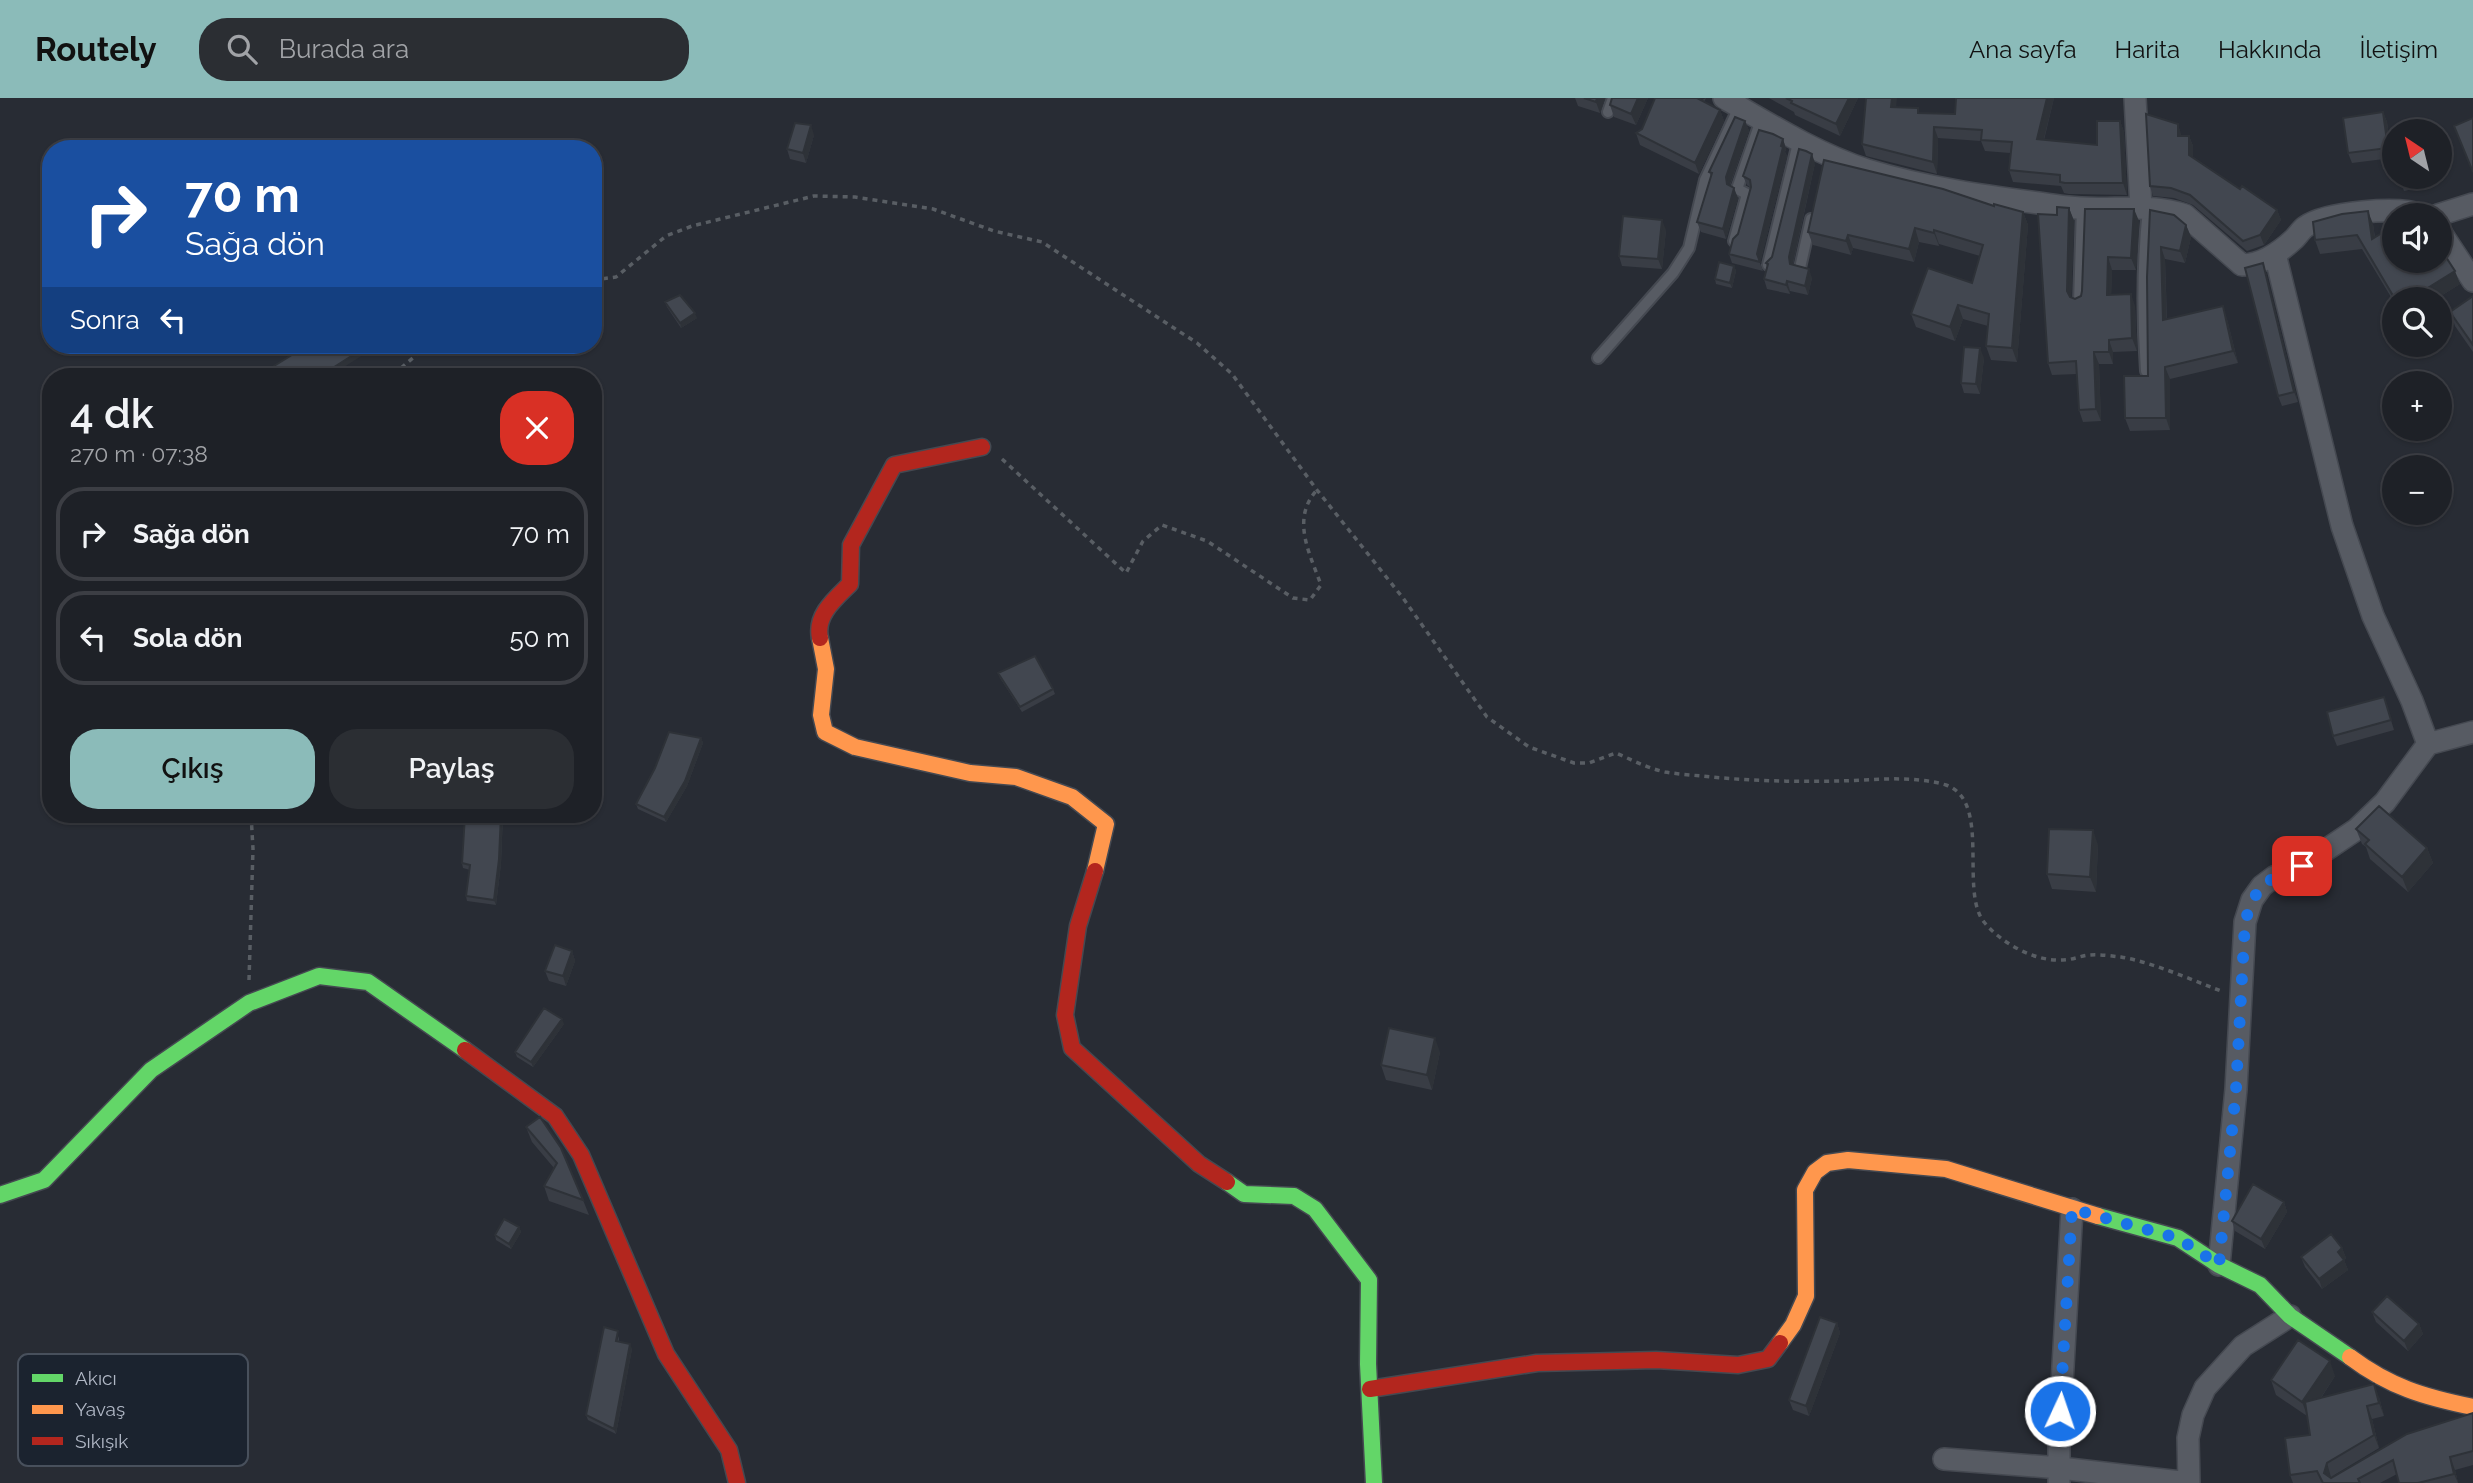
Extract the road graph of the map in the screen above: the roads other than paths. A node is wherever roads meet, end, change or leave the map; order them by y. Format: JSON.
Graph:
{"nodes":[{"id":1,"x":1613,"y":98,"type":"edge"},
{"id":2,"x":2135,"y":98,"type":"edge"},
{"id":3,"x":1731,"y":102,"type":"edge"},
{"id":4,"x":1608,"y":112,"type":"edge"},
{"id":5,"x":1761,"y":120,"type":"junction"},
{"id":6,"x":1799,"y":139,"type":"junction"},
{"id":7,"x":1815,"y":204,"type":"edge"},
{"id":8,"x":2473,"y":204,"type":"edge"},
{"id":9,"x":2082,"y":208,"type":"junction"},
{"id":10,"x":2144,"y":208,"type":"junction"},
{"id":11,"x":2382,"y":211,"type":"edge"},
{"id":12,"x":2452,"y":211,"type":"edge"},
{"id":13,"x":1734,"y":241,"type":"edge"},
{"id":14,"x":2452,"y":249,"type":"edge"},
{"id":15,"x":2275,"y":254,"type":"junction"},
{"id":16,"x":1768,"y":265,"type":"edge"},
{"id":17,"x":1800,"y":268,"type":"edge"},
{"id":18,"x":2473,"y":281,"type":"edge"},
{"id":19,"x":2079,"y":303,"type":"edge"},
{"id":20,"x":1598,"y":358,"type":"dead end"},
{"id":21,"x":2146,"y":372,"type":"edge"},
{"id":22,"x":982,"y":447,"type":"road end"},
{"id":23,"x":2473,"y":732,"type":"edge"},
{"id":24,"x":2428,"y":744,"type":"junction"},
{"id":25,"x":0,"y":1195,"type":"edge"},
{"id":26,"x":2072,"y":1209,"type":"junction"},
{"id":27,"x":2219,"y":1265,"type":"junction"},
{"id":28,"x":2290,"y":1316,"type":"junction"},
{"id":29,"x":1370,"y":1389,"type":"junction"},
{"id":30,"x":2473,"y":1407,"type":"edge"},
{"id":31,"x":1944,"y":1459,"type":"dead end"},
{"id":32,"x":2060,"y":1476,"type":"edge"},
{"id":33,"x":737,"y":1483,"type":"edge"},
{"id":34,"x":1374,"y":1483,"type":"edge"}],
"edges":[{"from":1,"to":4,"type":"lane"},
{"from":2,"to":10,"type":"street"},
{"from":3,"to":5,"type":"street"},
{"from":3,"to":20,"type":"lane"},
{"from":5,"to":6,"type":"street"},
{"from":5,"to":13,"type":"lane"},
{"from":6,"to":9,"type":"street"},
{"from":6,"to":16,"type":"lane"},
{"from":7,"to":17,"type":"lane"},
{"from":8,"to":12,"type":"street"},
{"from":9,"to":10,"type":"street"},
{"from":9,"to":19,"type":"lane"},
{"from":10,"to":15,"type":"street"},
{"from":10,"to":21,"type":"lane"},
{"from":11,"to":15,"type":"street"},
{"from":14,"to":18,"type":"street"},
{"from":15,"to":24,"type":"street"},
{"from":22,"to":29,"type":"street"},
{"from":23,"to":24,"type":"street"},
{"from":24,"to":27,"type":"street"},
{"from":25,"to":33,"type":"street"},
{"from":26,"to":27,"type":"street"},
{"from":26,"to":29,"type":"street"},
{"from":26,"to":32,"type":"street"},
{"from":27,"to":28,"type":"street"},
{"from":28,"to":30,"type":"street"},
{"from":28,"to":32,"type":"street"},
{"from":29,"to":34,"type":"street"},
{"from":31,"to":32,"type":"street"}]}
